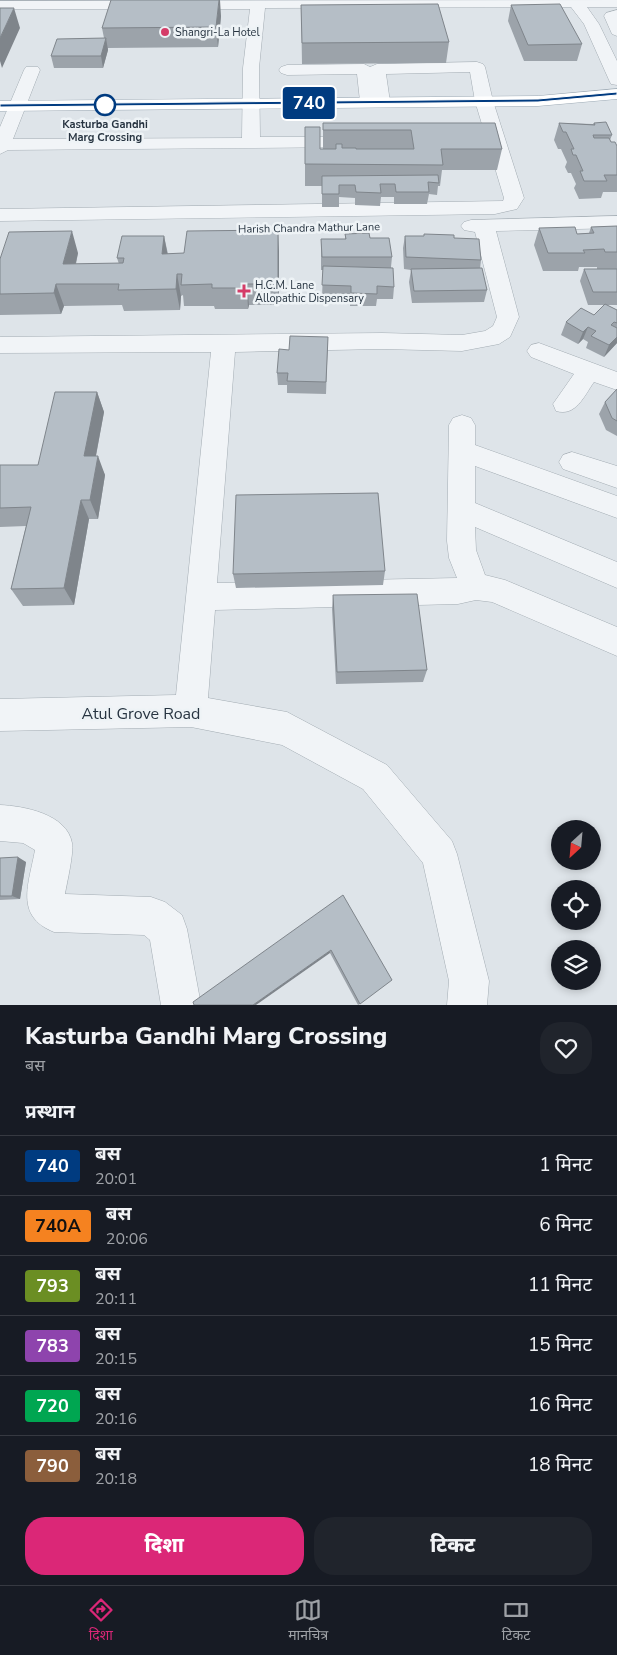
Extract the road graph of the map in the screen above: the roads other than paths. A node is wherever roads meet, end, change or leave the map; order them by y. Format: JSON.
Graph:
{"nodes":[{"id":1,"x":573,"y":2,"type":"edge"},
{"id":2,"x":10,"y":3,"type":"edge"},
{"id":3,"x":617,"y":3,"type":"edge"},
{"id":4,"x":258,"y":4,"type":"junction"},
{"id":5,"x":617,"y":14,"type":"edge"},
{"id":6,"x":617,"y":32,"type":"edge"},
{"id":7,"x":32,"y":70,"type":"dead end"},
{"id":8,"x":287,"y":70,"type":"dead end"},
{"id":9,"x":617,"y":80,"type":"edge"},
{"id":10,"x":617,"y":94,"type":"edge"},
{"id":11,"x":484,"y":101,"type":"junction"},
{"id":12,"x":538,"y":101,"type":"junction"},
{"id":13,"x":375,"y":102,"type":"junction"},
{"id":14,"x":250,"y":104,"type":"junction"},
{"id":15,"x":0,"y":106,"type":"edge"},
{"id":16,"x":19,"y":106,"type":"junction"},
{"id":17,"x":617,"y":106,"type":"edge"},
{"id":18,"x":477,"y":140,"type":"edge"},
{"id":19,"x":496,"y":140,"type":"junction"},
{"id":20,"x":378,"y":141,"type":"edge"},
{"id":21,"x":251,"y":142,"type":"junction"},
{"id":22,"x":1,"y":146,"type":"edge"},
{"id":23,"x":0,"y":215,"type":"edge"},
{"id":24,"x":617,"y":222,"type":"edge"},
{"id":25,"x":484,"y":226,"type":"junction"},
{"id":26,"x":0,"y":231,"type":"edge"},
{"id":27,"x":224,"y":344,"type":"junction"},
{"id":28,"x":0,"y":345,"type":"edge"},
{"id":29,"x":539,"y":351,"type":"dead end"},
{"id":30,"x":590,"y":370,"type":"junction"},
{"id":31,"x":617,"y":381,"type":"edge"},
{"id":32,"x":565,"y":404,"type":"dead end"},
{"id":33,"x":572,"y":462,"type":"dead end"},
{"id":34,"x":617,"y":476,"type":"edge"},
{"id":35,"x":617,"y":507,"type":"edge"},
{"id":36,"x":461,"y":510,"type":"junction"},
{"id":37,"x":617,"y":575,"type":"edge"},
{"id":38,"x":476,"y":587,"type":"junction"},
{"id":39,"x":201,"y":597,"type":"junction"},
{"id":40,"x":617,"y":642,"type":"edge"},
{"id":41,"x":191,"y":711,"type":"junction"},
{"id":42,"x":0,"y":715,"type":"edge"},
{"id":43,"x":0,"y":823,"type":"edge"},
{"id":44,"x":181,"y":1005,"type":"edge"},
{"id":45,"x":467,"y":1005,"type":"edge"}],
"edges":[{"from":1,"to":3,"type":"street"},
{"from":1,"to":4,"type":"street"},
{"from":1,"to":9,"type":"street"},
{"from":2,"to":4,"type":"street"},
{"from":4,"to":14,"type":"street"},
{"from":5,"to":6,"type":"street"},
{"from":7,"to":16,"type":"street"},
{"from":8,"to":13,"type":"street"},
{"from":10,"to":12,"type":"main road"},
{"from":11,"to":12,"type":"main road"},
{"from":11,"to":13,"type":"main road"},
{"from":11,"to":13,"type":"street"},
{"from":11,"to":19,"type":"street"},
{"from":12,"to":17,"type":"main road"},
{"from":13,"to":14,"type":"main road"},
{"from":14,"to":16,"type":"main road"},
{"from":14,"to":21,"type":"street"},
{"from":15,"to":16,"type":"main road"},
{"from":16,"to":22,"type":"street"},
{"from":18,"to":19,"type":"street"},
{"from":19,"to":23,"type":"street"},
{"from":20,"to":21,"type":"street"},
{"from":21,"to":22,"type":"street"},
{"from":24,"to":25,"type":"street","name":"Harish Chandra Mathur Lane"},
{"from":25,"to":26,"type":"street","name":"Harish Chandra Mathur Lane"},
{"from":25,"to":27,"type":"street"},
{"from":27,"to":28,"type":"street"},
{"from":27,"to":39,"type":"street"},
{"from":29,"to":30,"type":"street"},
{"from":30,"to":31,"type":"street"},
{"from":30,"to":32,"type":"street"},
{"from":33,"to":34,"type":"street"},
{"from":35,"to":36,"type":"street"},
{"from":36,"to":37,"type":"street"},
{"from":36,"to":38,"type":"street"},
{"from":38,"to":39,"type":"street"},
{"from":38,"to":40,"type":"street"},
{"from":39,"to":41,"type":"street"},
{"from":41,"to":42,"type":"street","name":"Atul Grove Road"},
{"from":41,"to":45,"type":"street","name":"Atul Grove Road"},
{"from":43,"to":44,"type":"street"}]}
